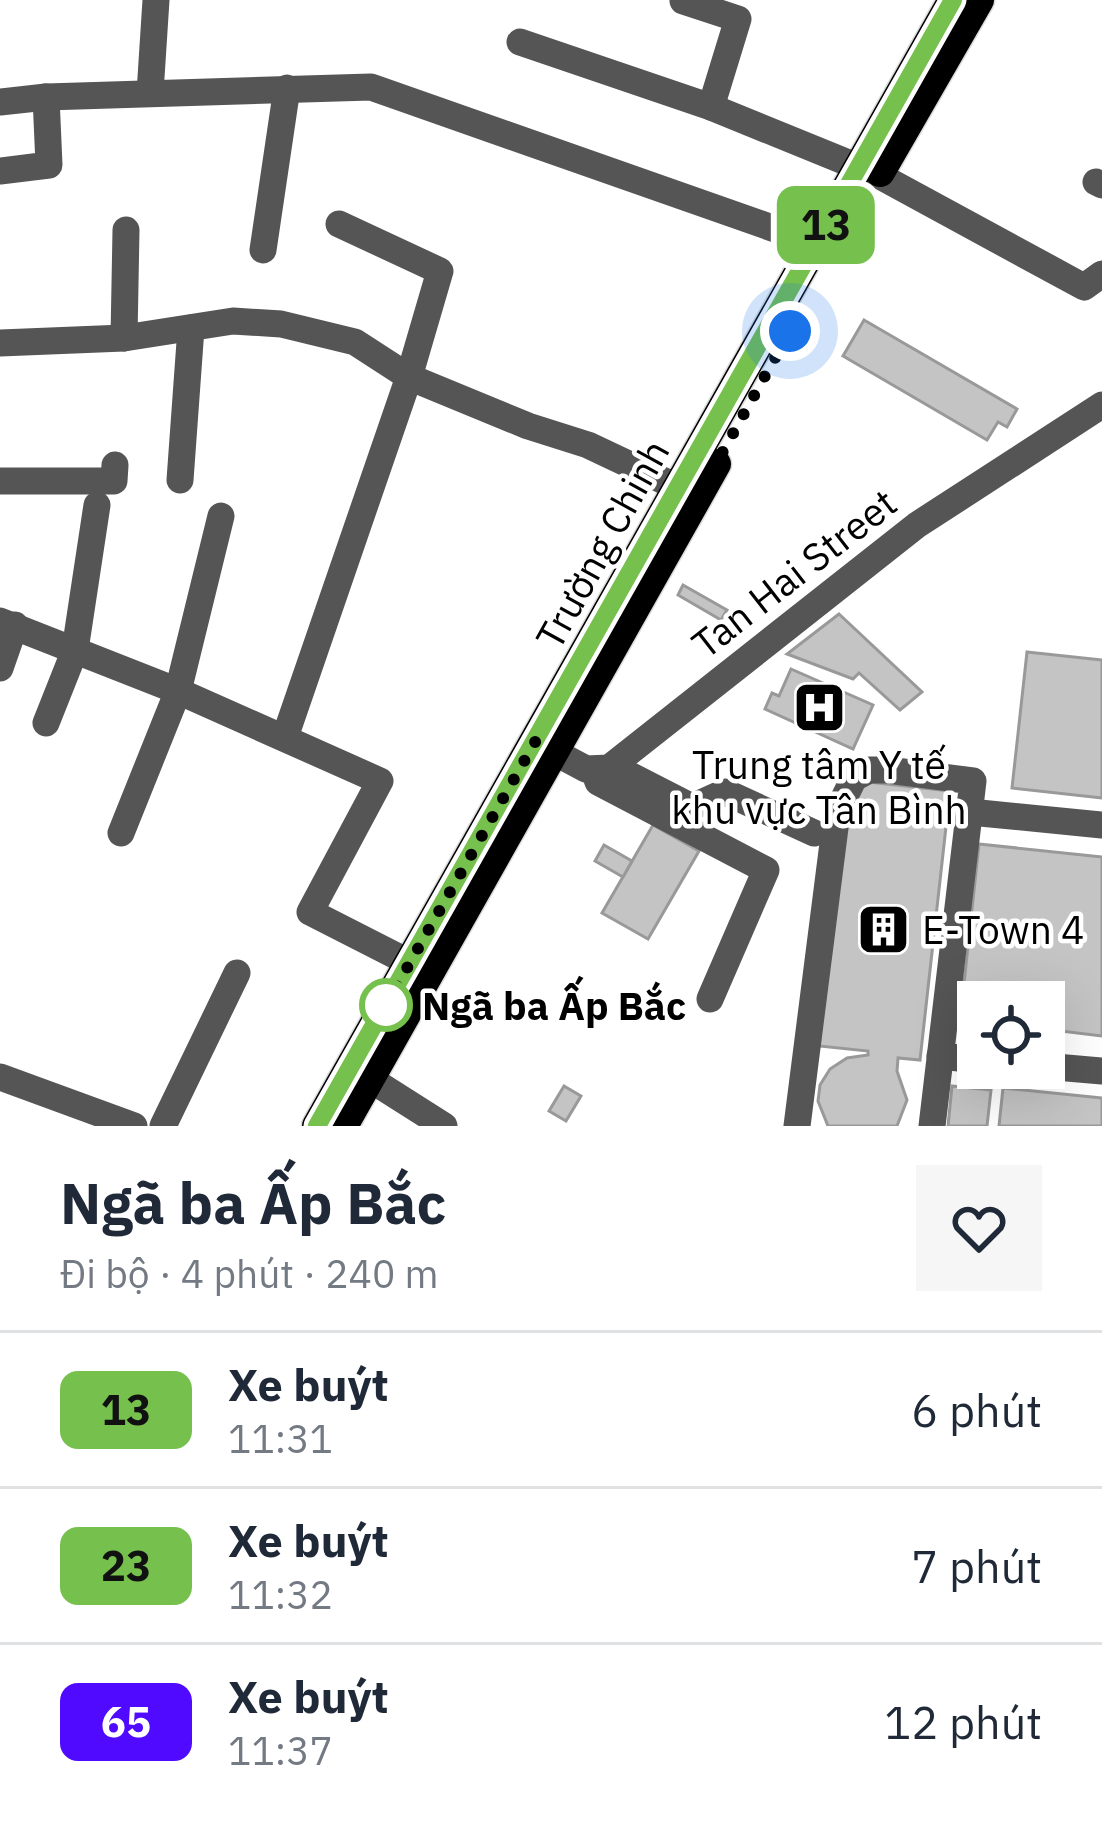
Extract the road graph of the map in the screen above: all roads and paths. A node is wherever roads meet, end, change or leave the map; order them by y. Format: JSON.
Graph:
{"nodes":[{"id":1,"x":156,"y":0,"type":"edge"},
{"id":2,"x":953,"y":0,"type":"edge"},
{"id":3,"x":979,"y":0,"type":"edge"},
{"id":4,"x":683,"y":2,"type":"edge"},
{"id":5,"x":520,"y":42,"type":"dead end"},
{"id":6,"x":287,"y":88,"type":"junction"},
{"id":7,"x":150,"y":93,"type":"junction"},
{"id":8,"x":46,"y":97,"type":"junction"},
{"id":9,"x":0,"y":102,"type":"edge"},
{"id":10,"x":710,"y":107,"type":"junction"},
{"id":11,"x":0,"y":171,"type":"edge"},
{"id":12,"x":868,"y":171,"type":"junction"},
{"id":13,"x":339,"y":224,"type":"dead end"},
{"id":14,"x":126,"y":230,"type":"dead end"},
{"id":15,"x":826,"y":247,"type":"junction"},
{"id":16,"x":263,"y":250,"type":"dead end"},
{"id":17,"x":1102,"y":274,"type":"edge"},
{"id":18,"x":191,"y":328,"type":"junction"},
{"id":19,"x":124,"y":338,"type":"junction"},
{"id":20,"x":0,"y":343,"type":"edge"},
{"id":21,"x":409,"y":376,"type":"junction"},
{"id":22,"x":1102,"y":405,"type":"edge"},
{"id":23,"x":116,"y":466,"type":"dead end"},
{"id":24,"x":180,"y":480,"type":"dead end"},
{"id":25,"x":0,"y":481,"type":"edge"},
{"id":26,"x":679,"y":488,"type":"junction"},
{"id":27,"x":97,"y":505,"type":"dead end"},
{"id":28,"x":221,"y":516,"type":"dead end"},
{"id":29,"x":8,"y":623,"type":"edge"},
{"id":30,"x":75,"y":650,"type":"junction"},
{"id":31,"x":0,"y":668,"type":"edge"},
{"id":32,"x":178,"y":691,"type":"junction"},
{"id":33,"x":46,"y":723,"type":"dead end"},
{"id":34,"x":285,"y":737,"type":"junction"},
{"id":35,"x":545,"y":747,"type":"junction"},
{"id":36,"x":603,"y":768,"type":"junction"},
{"id":37,"x":970,"y":812,"type":"junction"},
{"id":38,"x":1102,"y":825,"type":"edge"},
{"id":39,"x":121,"y":833,"type":"dead end"},
{"id":40,"x":814,"y":833,"type":"dead end"},
{"id":41,"x":410,"y":963,"type":"junction"},
{"id":42,"x":237,"y":973,"type":"dead end"},
{"id":43,"x":710,"y":999,"type":"dead end"},
{"id":44,"x":940,"y":1056,"type":"junction"},
{"id":45,"x":957,"y":1058,"type":"edge"},
{"id":46,"x":1065,"y":1068,"type":"edge"},
{"id":47,"x":1102,"y":1071,"type":"edge"},
{"id":48,"x":360,"y":1074,"type":"junction"},
{"id":49,"x":0,"y":1077,"type":"edge"},
{"id":50,"x":134,"y":1126,"type":"edge"},
{"id":51,"x":163,"y":1126,"type":"edge"},
{"id":52,"x":317,"y":1126,"type":"edge"},
{"id":53,"x":344,"y":1126,"type":"edge"},
{"id":54,"x":444,"y":1126,"type":"edge"},
{"id":55,"x":797,"y":1126,"type":"edge"},
{"id":56,"x":932,"y":1126,"type":"edge"}],
"edges":[{"from":1,"to":7,"type":"street"},
{"from":2,"to":12,"type":"main road","name":"Trường Chinh"},
{"from":3,"to":12,"type":"main road","name":"Trường Chinh"},
{"from":4,"to":10,"type":"street"},
{"from":5,"to":10,"type":"street"},
{"from":6,"to":7,"type":"street"},
{"from":6,"to":15,"type":"street"},
{"from":6,"to":16,"type":"street"},
{"from":7,"to":8,"type":"street"},
{"from":8,"to":9,"type":"street"},
{"from":8,"to":11,"type":"street"},
{"from":10,"to":12,"type":"street"},
{"from":12,"to":15,"type":"main road","name":"Trường Chinh"},
{"from":12,"to":17,"type":"street"},
{"from":13,"to":21,"type":"street"},
{"from":14,"to":19,"type":"street"},
{"from":15,"to":26,"type":"main road","name":"Trường Chinh"},
{"from":15,"to":35,"type":"main road","name":"Trường Chinh"},
{"from":18,"to":19,"type":"street"},
{"from":18,"to":21,"type":"street"},
{"from":18,"to":24,"type":"street"},
{"from":19,"to":20,"type":"street"},
{"from":21,"to":26,"type":"street"},
{"from":21,"to":34,"type":"street"},
{"from":22,"to":36,"type":"street","name":"Tan Hai Street"},
{"from":23,"to":25,"type":"street"},
{"from":26,"to":35,"type":"main road","name":"Trường Chinh"},
{"from":27,"to":30,"type":"street"},
{"from":28,"to":32,"type":"street"},
{"from":29,"to":30,"type":"street"},
{"from":29,"to":31,"type":"street"},
{"from":30,"to":32,"type":"street"},
{"from":30,"to":33,"type":"street"},
{"from":32,"to":34,"type":"street"},
{"from":32,"to":39,"type":"street"},
{"from":34,"to":41,"type":"street"},
{"from":35,"to":36,"type":"street"},
{"from":35,"to":41,"type":"main road","name":"Trường Chinh"},
{"from":35,"to":48,"type":"main road","name":"Trường Chinh"},
{"from":36,"to":40,"type":"street"},
{"from":36,"to":43,"type":"street"},
{"from":37,"to":38,"type":"street"},
{"from":37,"to":44,"type":"street"},
{"from":37,"to":55,"type":"street"},
{"from":41,"to":48,"type":"main road","name":"Trường Chinh"},
{"from":42,"to":51,"type":"street"},
{"from":44,"to":45,"type":"street"},
{"from":44,"to":56,"type":"street"},
{"from":46,"to":47,"type":"street"},
{"from":48,"to":52,"type":"main road","name":"Trường Chinh"},
{"from":48,"to":53,"type":"main road","name":"Trường Chinh"},
{"from":48,"to":54,"type":"street"},
{"from":49,"to":50,"type":"street"}]}
